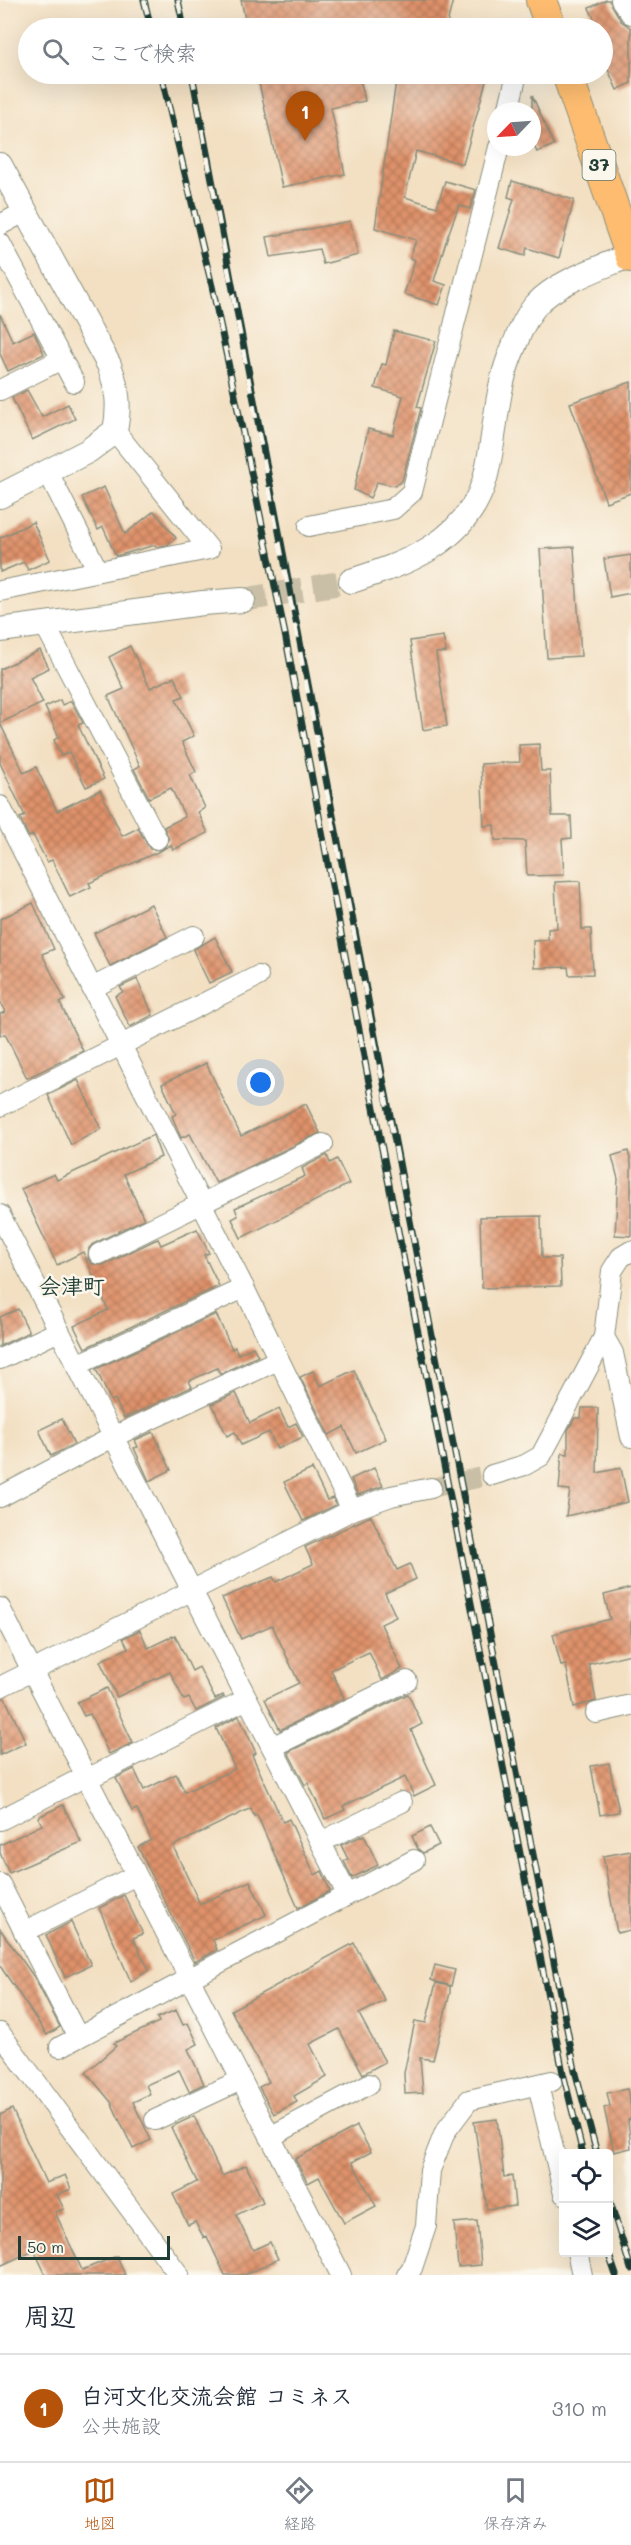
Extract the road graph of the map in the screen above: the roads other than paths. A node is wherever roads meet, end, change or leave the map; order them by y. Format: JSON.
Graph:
{"nodes":[{"id":1,"x":621,"y":0,"type":"edge"},
{"id":2,"x":631,"y":14,"type":"edge"},
{"id":3,"x":515,"y":84,"type":"edge"},
{"id":4,"x":571,"y":84,"type":"edge"},
{"id":5,"x":510,"y":102,"type":"edge"},
{"id":6,"x":497,"y":156,"type":"edge"},
{"id":7,"x":0,"y":165,"type":"edge"},
{"id":8,"x":26,"y":211,"type":"junction"},
{"id":9,"x":0,"y":225,"type":"edge"},
{"id":10,"x":0,"y":243,"type":"edge"},
{"id":11,"x":631,"y":256,"type":"edge"},
{"id":12,"x":62,"y":359,"type":"junction"},
{"id":13,"x":74,"y":382,"type":"dead end"},
{"id":14,"x":0,"y":390,"type":"edge"},
{"id":15,"x":115,"y":431,"type":"junction"},
{"id":16,"x":48,"y":472,"type":"junction"},
{"id":17,"x":0,"y":496,"type":"edge"},
{"id":18,"x":309,"y":526,"type":"dead end"},
{"id":19,"x":98,"y":571,"type":"junction"},
{"id":20,"x":351,"y":581,"type":"tunnel mouth"},
{"id":21,"x":0,"y":591,"type":"edge"},
{"id":22,"x":243,"y":600,"type":"tunnel mouth"},
{"id":23,"x":45,"y":626,"type":"junction"},
{"id":24,"x":0,"y":630,"type":"edge"},
{"id":25,"x":0,"y":806,"type":"edge"},
{"id":26,"x":157,"y":838,"type":"dead end"},
{"id":27,"x":194,"y":936,"type":"dead end"},
{"id":28,"x":258,"y":976,"type":"dead end"},
{"id":29,"x":92,"y":988,"type":"junction"},
{"id":30,"x":122,"y":1044,"type":"junction"},
{"id":31,"x":0,"y":1106,"type":"edge"},
{"id":32,"x":323,"y":1144,"type":"dead end"},
{"id":33,"x":200,"y":1203,"type":"junction"},
{"id":34,"x":0,"y":1215,"type":"edge"},
{"id":35,"x":631,"y":1251,"type":"edge"},
{"id":36,"x":99,"y":1254,"type":"dead end"},
{"id":37,"x":244,"y":1288,"type":"junction"},
{"id":38,"x":59,"y":1331,"type":"junction"},
{"id":39,"x":604,"y":1337,"type":"junction"},
{"id":40,"x":0,"y":1359,"type":"edge"},
{"id":41,"x":278,"y":1360,"type":"junction"},
{"id":42,"x":77,"y":1365,"type":"junction"},
{"id":43,"x":114,"y":1437,"type":"junction"},
{"id":44,"x":631,"y":1437,"type":"edge"},
{"id":45,"x":492,"y":1475,"type":"tunnel mouth"},
{"id":46,"x":431,"y":1488,"type":"tunnel mouth"},
{"id":47,"x":0,"y":1497,"type":"edge"},
{"id":48,"x":352,"y":1510,"type":"junction"},
{"id":49,"x":191,"y":1589,"type":"junction"},
{"id":50,"x":0,"y":1608,"type":"edge"},
{"id":51,"x":32,"y":1671,"type":"junction"},
{"id":52,"x":408,"y":1681,"type":"dead end"},
{"id":53,"x":0,"y":1687,"type":"edge"},
{"id":54,"x":247,"y":1699,"type":"junction"},
{"id":55,"x":631,"y":1705,"type":"edge"},
{"id":56,"x":596,"y":1713,"type":"dead end"},
{"id":57,"x":272,"y":1747,"type":"junction"},
{"id":58,"x":87,"y":1778,"type":"junction"},
{"id":59,"x":402,"y":1802,"type":"dead end"},
{"id":60,"x":0,"y":1820,"type":"edge"},
{"id":61,"x":321,"y":1842,"type":"junction"},
{"id":62,"x":414,"y":1860,"type":"dead end"},
{"id":63,"x":136,"y":1875,"type":"junction"},
{"id":64,"x":0,"y":1884,"type":"edge"},
{"id":65,"x":347,"y":1894,"type":"junction"},
{"id":66,"x":24,"y":1932,"type":"junction"},
{"id":67,"x":190,"y":1980,"type":"junction"},
{"id":68,"x":0,"y":2032,"type":"edge"},
{"id":69,"x":78,"y":2037,"type":"junction"},
{"id":70,"x":60,"y":2047,"type":"dead end"},
{"id":71,"x":241,"y":2080,"type":"junction"},
{"id":72,"x":369,"y":2084,"type":"dead end"},
{"id":73,"x":155,"y":2120,"type":"dead end"},
{"id":74,"x":270,"y":2137,"type":"junction"},
{"id":75,"x":559,"y":2165,"type":"edge"},
{"id":76,"x":578,"y":2257,"type":"edge"},
{"id":77,"x":179,"y":2275,"type":"edge"},
{"id":78,"x":340,"y":2275,"type":"edge"},
{"id":79,"x":407,"y":2275,"type":"edge"},
{"id":80,"x":582,"y":2275,"type":"edge"}],
"edges":[{"from":1,"to":2,"type":"street"},
{"from":3,"to":5,"type":"street"},
{"from":4,"to":11,"type":"main road","number":"37"},
{"from":6,"to":18,"type":"street"},
{"from":7,"to":8,"type":"street"},
{"from":8,"to":9,"type":"street"},
{"from":8,"to":15,"type":"street"},
{"from":10,"to":12,"type":"street"},
{"from":11,"to":20,"type":"street"},
{"from":12,"to":13,"type":"street"},
{"from":12,"to":14,"type":"street"},
{"from":15,"to":16,"type":"street"},
{"from":15,"to":19,"type":"street"},
{"from":16,"to":17,"type":"street"},
{"from":16,"to":19,"type":"street"},
{"from":19,"to":21,"type":"street"},
{"from":22,"to":23,"type":"street"},
{"from":23,"to":24,"type":"street"},
{"from":23,"to":26,"type":"street"},
{"from":25,"to":29,"type":"street"},
{"from":27,"to":29,"type":"street"},
{"from":28,"to":30,"type":"street"},
{"from":29,"to":30,"type":"street"},
{"from":30,"to":31,"type":"street"},
{"from":30,"to":33,"type":"street"},
{"from":32,"to":33,"type":"street"},
{"from":33,"to":36,"type":"street"},
{"from":33,"to":37,"type":"street"},
{"from":34,"to":38,"type":"street"},
{"from":35,"to":39,"type":"street"},
{"from":37,"to":41,"type":"street"},
{"from":37,"to":42,"type":"street"},
{"from":38,"to":40,"type":"street"},
{"from":38,"to":42,"type":"street"},
{"from":39,"to":44,"type":"street"},
{"from":39,"to":45,"type":"street"},
{"from":41,"to":43,"type":"street"},
{"from":41,"to":48,"type":"street"},
{"from":42,"to":43,"type":"street"},
{"from":43,"to":47,"type":"street"},
{"from":43,"to":49,"type":"street"},
{"from":46,"to":48,"type":"street"},
{"from":48,"to":49,"type":"street"},
{"from":49,"to":51,"type":"street"},
{"from":49,"to":54,"type":"street"},
{"from":50,"to":51,"type":"street"},
{"from":51,"to":53,"type":"street"},
{"from":51,"to":58,"type":"street"},
{"from":52,"to":57,"type":"street"},
{"from":54,"to":57,"type":"street"},
{"from":54,"to":58,"type":"street"},
{"from":55,"to":56,"type":"street"},
{"from":57,"to":61,"type":"street"},
{"from":58,"to":60,"type":"street"},
{"from":58,"to":63,"type":"street"},
{"from":59,"to":61,"type":"street"},
{"from":61,"to":65,"type":"street"},
{"from":62,"to":65,"type":"street"},
{"from":63,"to":66,"type":"street"},
{"from":63,"to":67,"type":"street"},
{"from":64,"to":66,"type":"street"},
{"from":65,"to":67,"type":"street"},
{"from":66,"to":69,"type":"street"},
{"from":67,"to":69,"type":"street"},
{"from":67,"to":71,"type":"street"},
{"from":68,"to":77,"type":"street"},
{"from":69,"to":70,"type":"street"},
{"from":71,"to":73,"type":"street"},
{"from":71,"to":74,"type":"street"},
{"from":72,"to":74,"type":"street"},
{"from":74,"to":78,"type":"street"},
{"from":75,"to":79,"type":"street"},
{"from":76,"to":80,"type":"street"}]}
